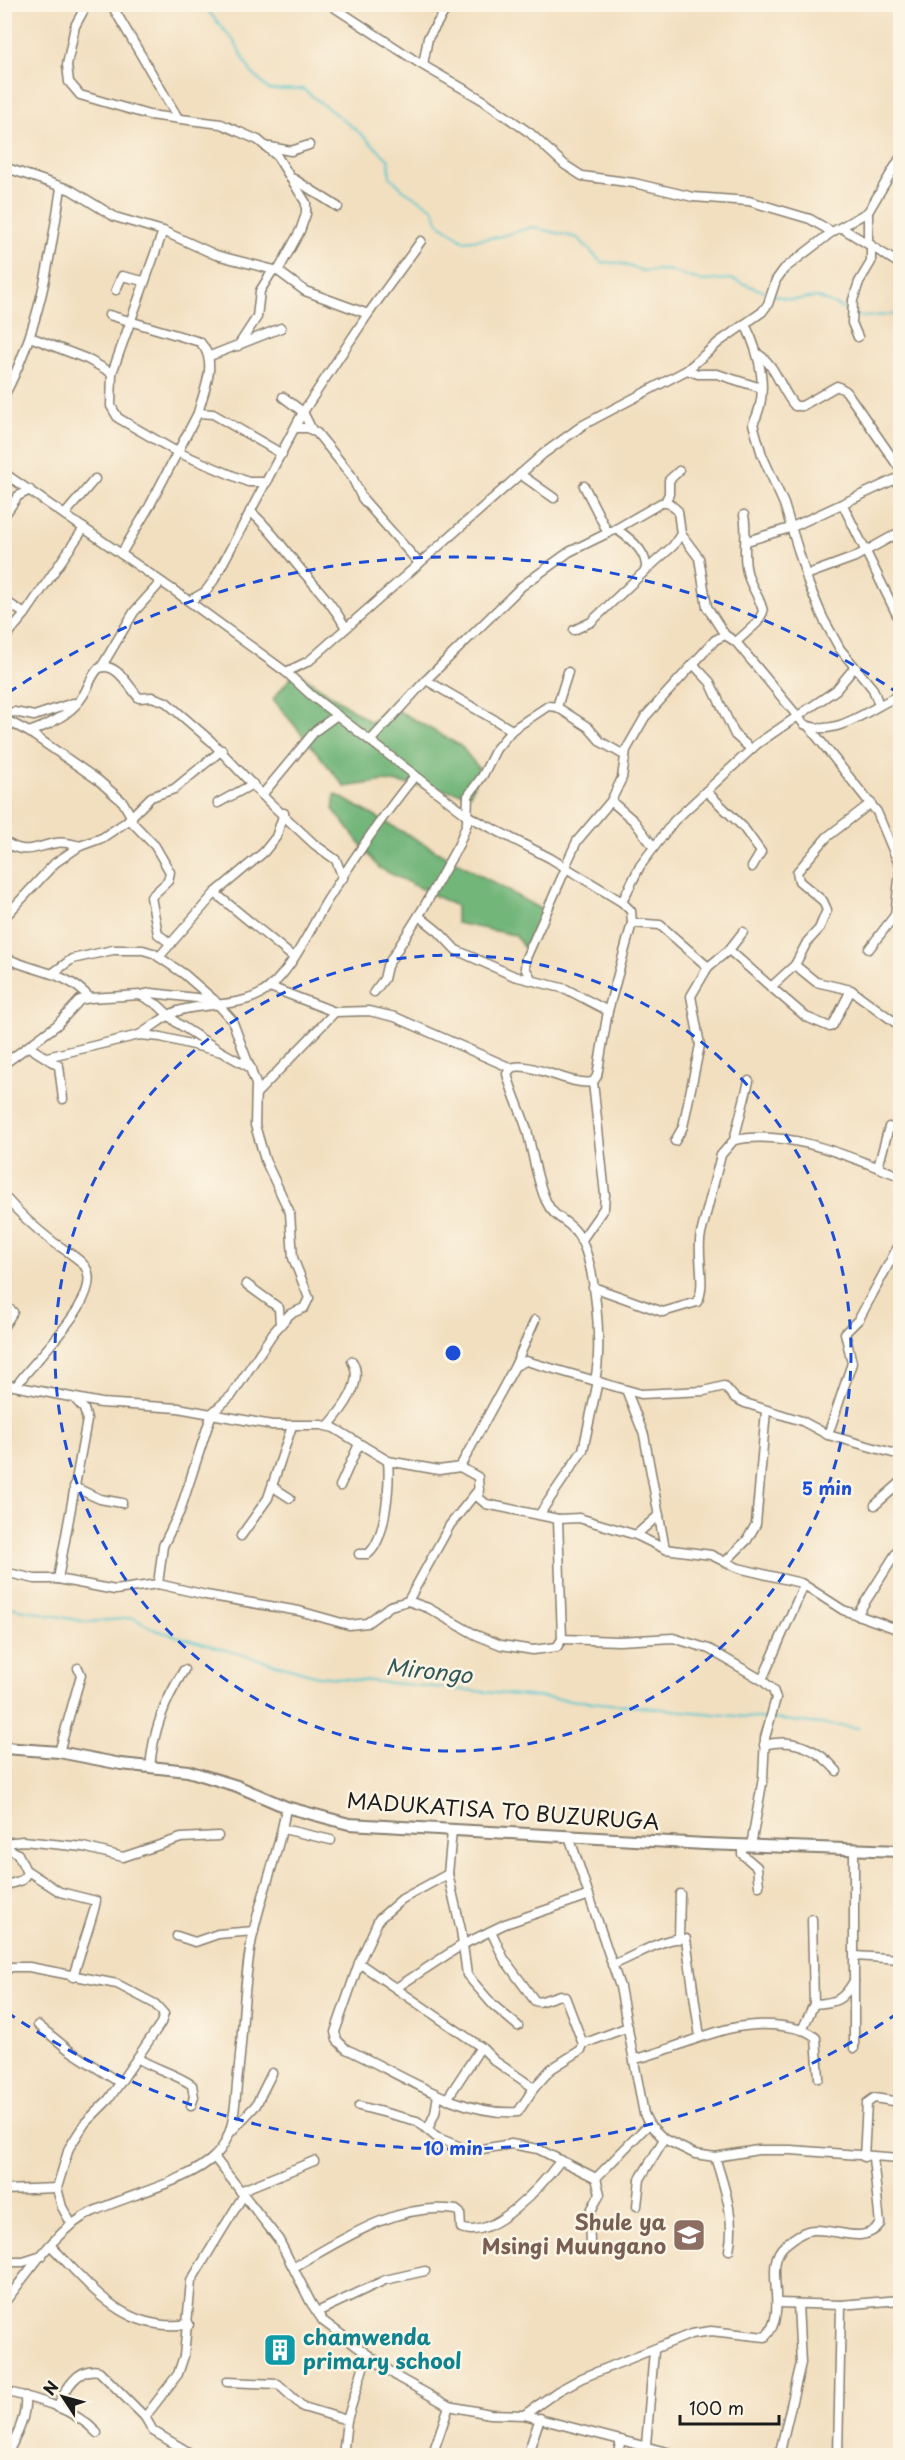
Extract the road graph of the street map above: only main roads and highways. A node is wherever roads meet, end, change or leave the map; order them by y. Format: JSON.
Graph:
{"nodes":[{"id":1,"x":4,"y":1748,"type":"edge"},
{"id":2,"x":900,"y":1851,"type":"edge"}],
"edges":[{"from":1,"to":2,"type":"main road","name":"MADUKATISA TO BUZURUGA"}]}
